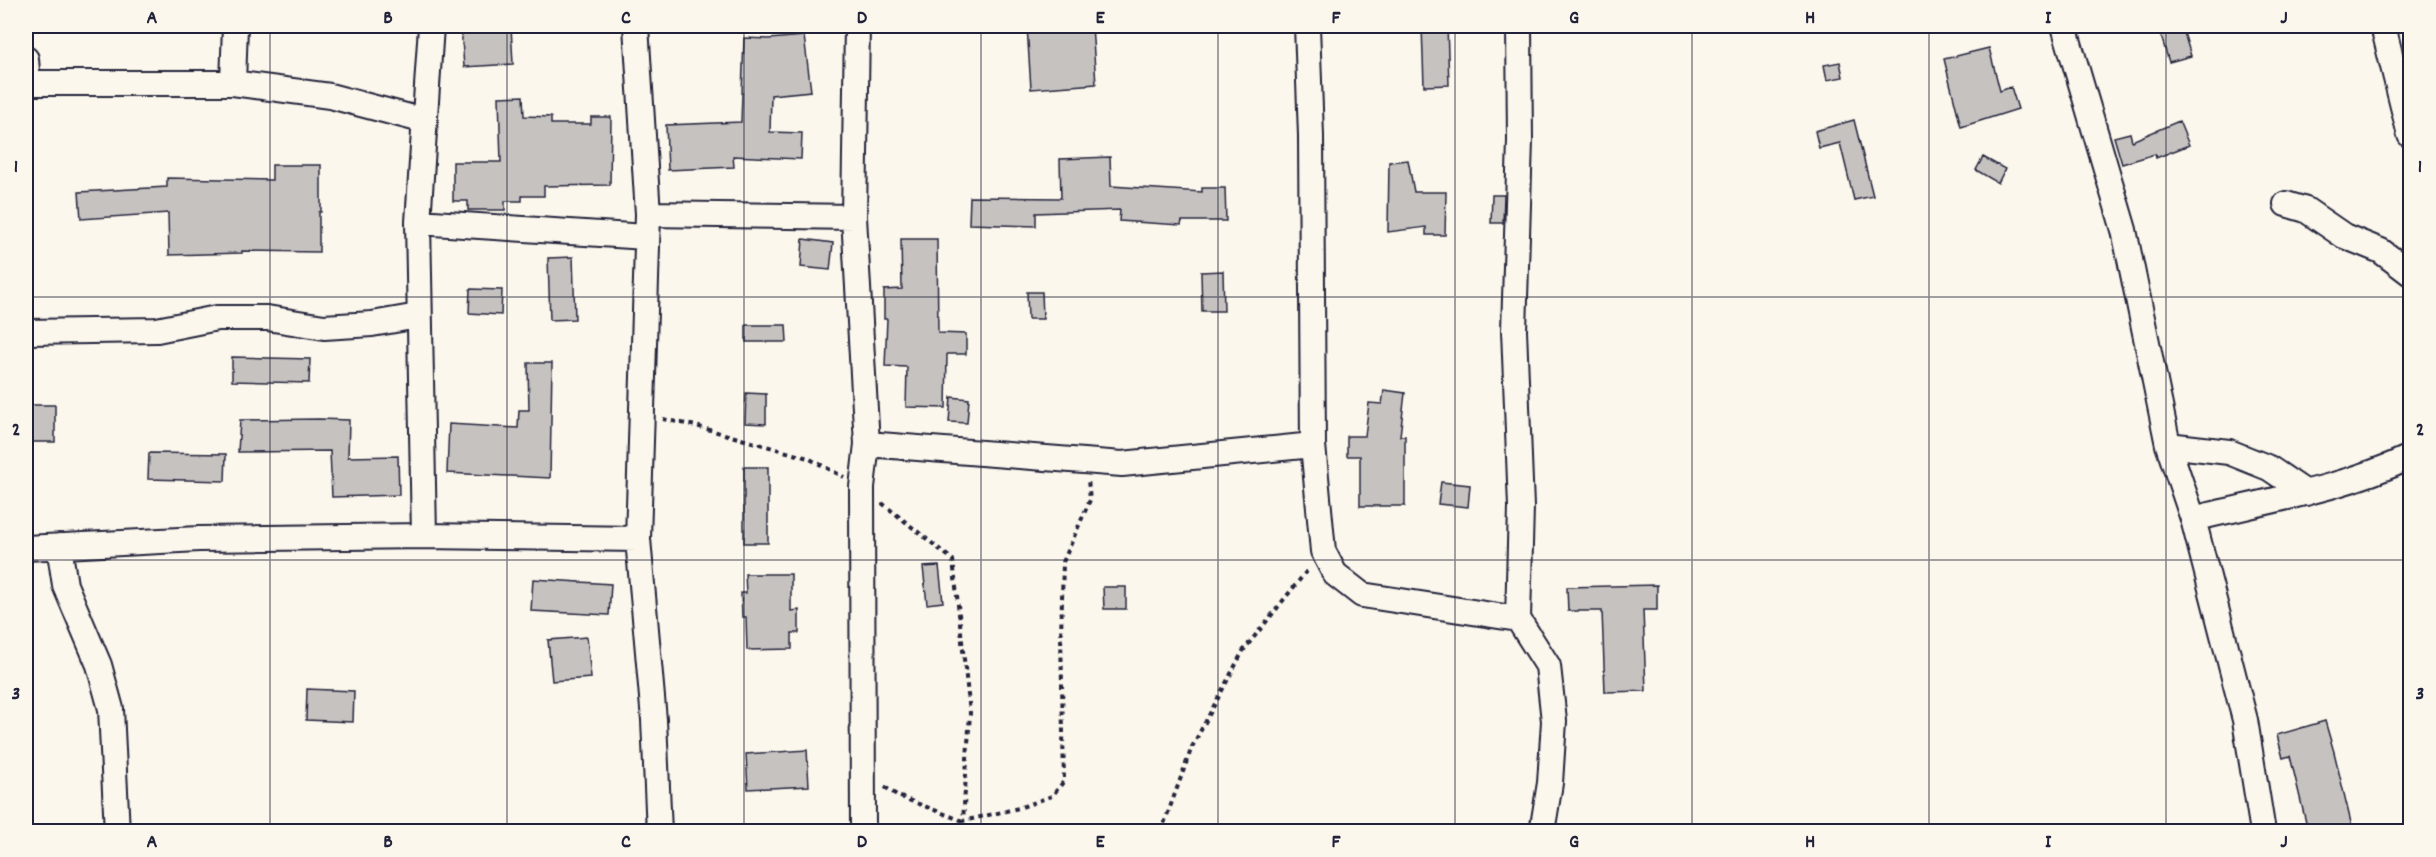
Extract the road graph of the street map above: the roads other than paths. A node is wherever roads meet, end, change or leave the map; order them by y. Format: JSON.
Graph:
{"nodes":[{"id":1,"x":235,"y":26,"type":"edge"},
{"id":2,"x":431,"y":26,"type":"edge"},
{"id":3,"x":636,"y":26,"type":"edge"},
{"id":4,"x":857,"y":26,"type":"edge"},
{"id":5,"x":1307,"y":26,"type":"edge"},
{"id":6,"x":1519,"y":26,"type":"edge"},
{"id":7,"x":2064,"y":26,"type":"edge"},
{"id":8,"x":2383,"y":26,"type":"edge"},
{"id":9,"x":26,"y":75,"type":"edge"},
{"id":10,"x":233,"y":83,"type":"junction"},
{"id":11,"x":425,"y":121,"type":"junction"},
{"id":12,"x":2410,"y":135,"type":"edge"},
{"id":13,"x":2286,"y":204,"type":"dead end"},
{"id":14,"x":854,"y":217,"type":"junction"},
{"id":15,"x":418,"y":222,"type":"junction"},
{"id":16,"x":647,"y":225,"type":"junction"},
{"id":17,"x":2410,"y":273,"type":"edge"},
{"id":18,"x":418,"y":316,"type":"junction"},
{"id":19,"x":26,"y":332,"type":"edge"},
{"id":20,"x":867,"y":444,"type":"junction"},
{"id":21,"x":1312,"y":445,"type":"junction"},
{"id":22,"x":2168,"y":445,"type":"junction"},
{"id":23,"x":2410,"y":457,"type":"edge"},
{"id":24,"x":2306,"y":493,"type":"junction"},
{"id":25,"x":2193,"y":519,"type":"junction"},
{"id":26,"x":424,"y":536,"type":"junction"},
{"id":27,"x":638,"y":539,"type":"junction"},
{"id":28,"x":59,"y":546,"type":"junction"},
{"id":29,"x":26,"y":548,"type":"edge"},
{"id":30,"x":1518,"y":619,"type":"junction"},
{"id":31,"x":117,"y":831,"type":"edge"},
{"id":32,"x":659,"y":831,"type":"edge"},
{"id":33,"x":863,"y":831,"type":"edge"},
{"id":34,"x":1542,"y":831,"type":"edge"},
{"id":35,"x":2263,"y":831,"type":"edge"}],
"edges":[{"from":1,"to":10,"type":"street"},
{"from":2,"to":11,"type":"street"},
{"from":3,"to":16,"type":"street"},
{"from":4,"to":14,"type":"street"},
{"from":5,"to":21,"type":"street"},
{"from":6,"to":30,"type":"street"},
{"from":7,"to":22,"type":"street"},
{"from":8,"to":12,"type":"street"},
{"from":9,"to":10,"type":"street"},
{"from":10,"to":11,"type":"street"},
{"from":11,"to":15,"type":"street"},
{"from":13,"to":17,"type":"street"},
{"from":14,"to":16,"type":"street"},
{"from":14,"to":20,"type":"street"},
{"from":15,"to":16,"type":"street"},
{"from":15,"to":18,"type":"street"},
{"from":16,"to":27,"type":"street"},
{"from":18,"to":19,"type":"street"},
{"from":18,"to":26,"type":"street"},
{"from":20,"to":21,"type":"street"},
{"from":20,"to":33,"type":"street"},
{"from":21,"to":30,"type":"street"},
{"from":22,"to":24,"type":"street"},
{"from":22,"to":25,"type":"street"},
{"from":23,"to":24,"type":"street"},
{"from":24,"to":25,"type":"street"},
{"from":25,"to":35,"type":"street"},
{"from":26,"to":27,"type":"street"},
{"from":26,"to":28,"type":"street"},
{"from":27,"to":32,"type":"street"},
{"from":28,"to":29,"type":"street"},
{"from":28,"to":31,"type":"street"},
{"from":30,"to":34,"type":"street"}]}
